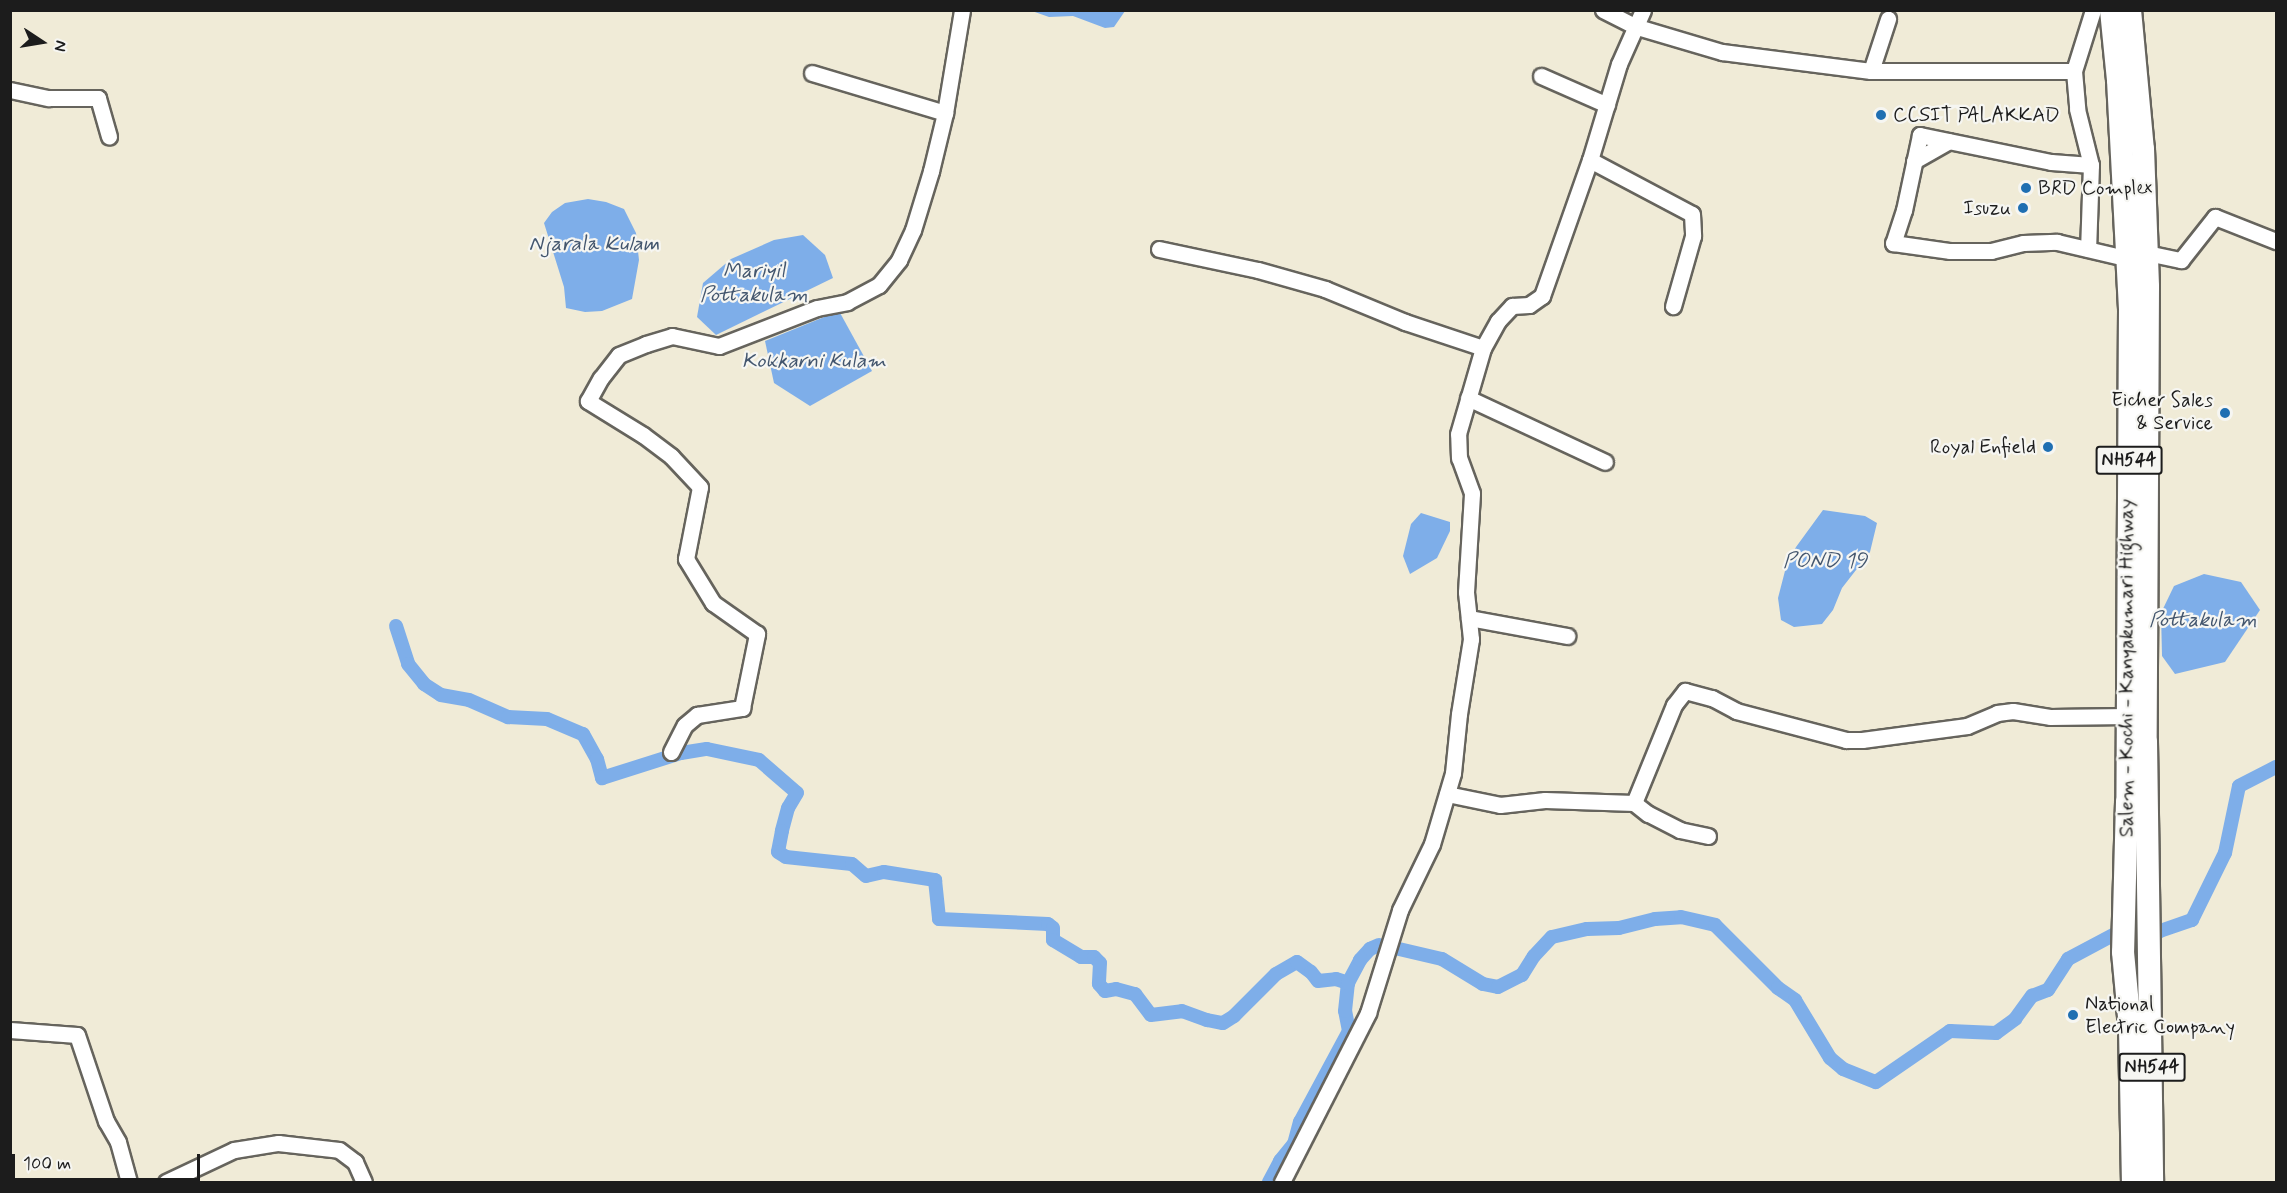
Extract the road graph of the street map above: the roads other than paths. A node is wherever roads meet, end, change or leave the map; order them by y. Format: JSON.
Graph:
{"nodes":[{"id":1,"x":962,"y":10,"type":"edge"},
{"id":2,"x":1603,"y":10,"type":"edge"},
{"id":3,"x":1643,"y":10,"type":"edge"},
{"id":4,"x":2093,"y":10,"type":"edge"},
{"id":5,"x":2111,"y":10,"type":"edge"},
{"id":6,"x":2130,"y":10,"type":"edge"},
{"id":7,"x":1888,"y":19,"type":"dead end"},
{"id":8,"x":1634,"y":26,"type":"junction"},
{"id":9,"x":1871,"y":71,"type":"junction"},
{"id":10,"x":2074,"y":71,"type":"junction"},
{"id":11,"x":812,"y":73,"type":"dead end"},
{"id":12,"x":1541,"y":76,"type":"dead end"},
{"id":13,"x":10,"y":90,"type":"edge"},
{"id":14,"x":1607,"y":105,"type":"junction"},
{"id":15,"x":945,"y":113,"type":"junction"},
{"id":16,"x":109,"y":136,"type":"dead end"},
{"id":17,"x":1590,"y":160,"type":"junction"},
{"id":18,"x":2091,"y":165,"type":"junction"},
{"id":19,"x":2277,"y":241,"type":"edge"},
{"id":20,"x":1159,"y":249,"type":"dead end"},
{"id":21,"x":2088,"y":249,"type":"junction"},
{"id":22,"x":2136,"y":256,"type":"junction"},
{"id":23,"x":1673,"y":306,"type":"dead end"},
{"id":24,"x":1483,"y":348,"type":"junction"},
{"id":25,"x":1468,"y":398,"type":"junction"},
{"id":26,"x":1605,"y":462,"type":"dead end"},
{"id":27,"x":1469,"y":618,"type":"junction"},
{"id":28,"x":1567,"y":636,"type":"dead end"},
{"id":29,"x":2128,"y":716,"type":"junction"},
{"id":30,"x":671,"y":752,"type":"dead end"},
{"id":31,"x":1447,"y":794,"type":"junction"},
{"id":32,"x":1634,"y":803,"type":"junction"},
{"id":33,"x":1708,"y":836,"type":"dead end"},
{"id":34,"x":10,"y":1030,"type":"edge"},
{"id":35,"x":129,"y":1182,"type":"edge"},
{"id":36,"x":166,"y":1182,"type":"edge"},
{"id":37,"x":364,"y":1182,"type":"edge"},
{"id":38,"x":1282,"y":1182,"type":"edge"},
{"id":39,"x":2133,"y":1182,"type":"edge"},
{"id":40,"x":2152,"y":1182,"type":"edge"}],
"edges":[{"from":1,"to":15,"type":"street"},
{"from":2,"to":8,"type":"street"},
{"from":3,"to":8,"type":"street"},
{"from":4,"to":10,"type":"street"},
{"from":5,"to":22,"type":"highway","name":"Salem - Kochi - Kanyakumari Highway","number":"NH544"},
{"from":6,"to":22,"type":"highway","name":"Salem - Kochi - Kanyakumari Highway","number":"NH544"},
{"from":7,"to":9,"type":"street"},
{"from":8,"to":9,"type":"street"},
{"from":8,"to":14,"type":"street"},
{"from":9,"to":10,"type":"street"},
{"from":10,"to":18,"type":"street"},
{"from":11,"to":15,"type":"street"},
{"from":12,"to":14,"type":"street"},
{"from":13,"to":16,"type":"street"},
{"from":14,"to":17,"type":"street"},
{"from":15,"to":30,"type":"street"},
{"from":17,"to":23,"type":"street"},
{"from":17,"to":24,"type":"street"},
{"from":18,"to":21,"type":"street"},
{"from":18,"to":21,"type":"street"},
{"from":19,"to":22,"type":"street"},
{"from":20,"to":24,"type":"street"},
{"from":21,"to":22,"type":"street"},
{"from":22,"to":29,"type":"highway","name":"Salem - Kochi - Kanyakumari Highway","number":"NH544"},
{"from":22,"to":40,"type":"highway","name":"Salem - Kochi - Kanyakumari Highway","number":"NH544"},
{"from":24,"to":25,"type":"street"},
{"from":25,"to":26,"type":"street"},
{"from":25,"to":27,"type":"street"},
{"from":27,"to":28,"type":"street"},
{"from":27,"to":31,"type":"street"},
{"from":29,"to":32,"type":"street"},
{"from":29,"to":39,"type":"highway","name":"Salem - Kochi - Kanyakumari Highway","number":"NH544"},
{"from":31,"to":32,"type":"street"},
{"from":31,"to":38,"type":"street"},
{"from":32,"to":33,"type":"street"},
{"from":34,"to":35,"type":"street"},
{"from":36,"to":37,"type":"street"}]}
